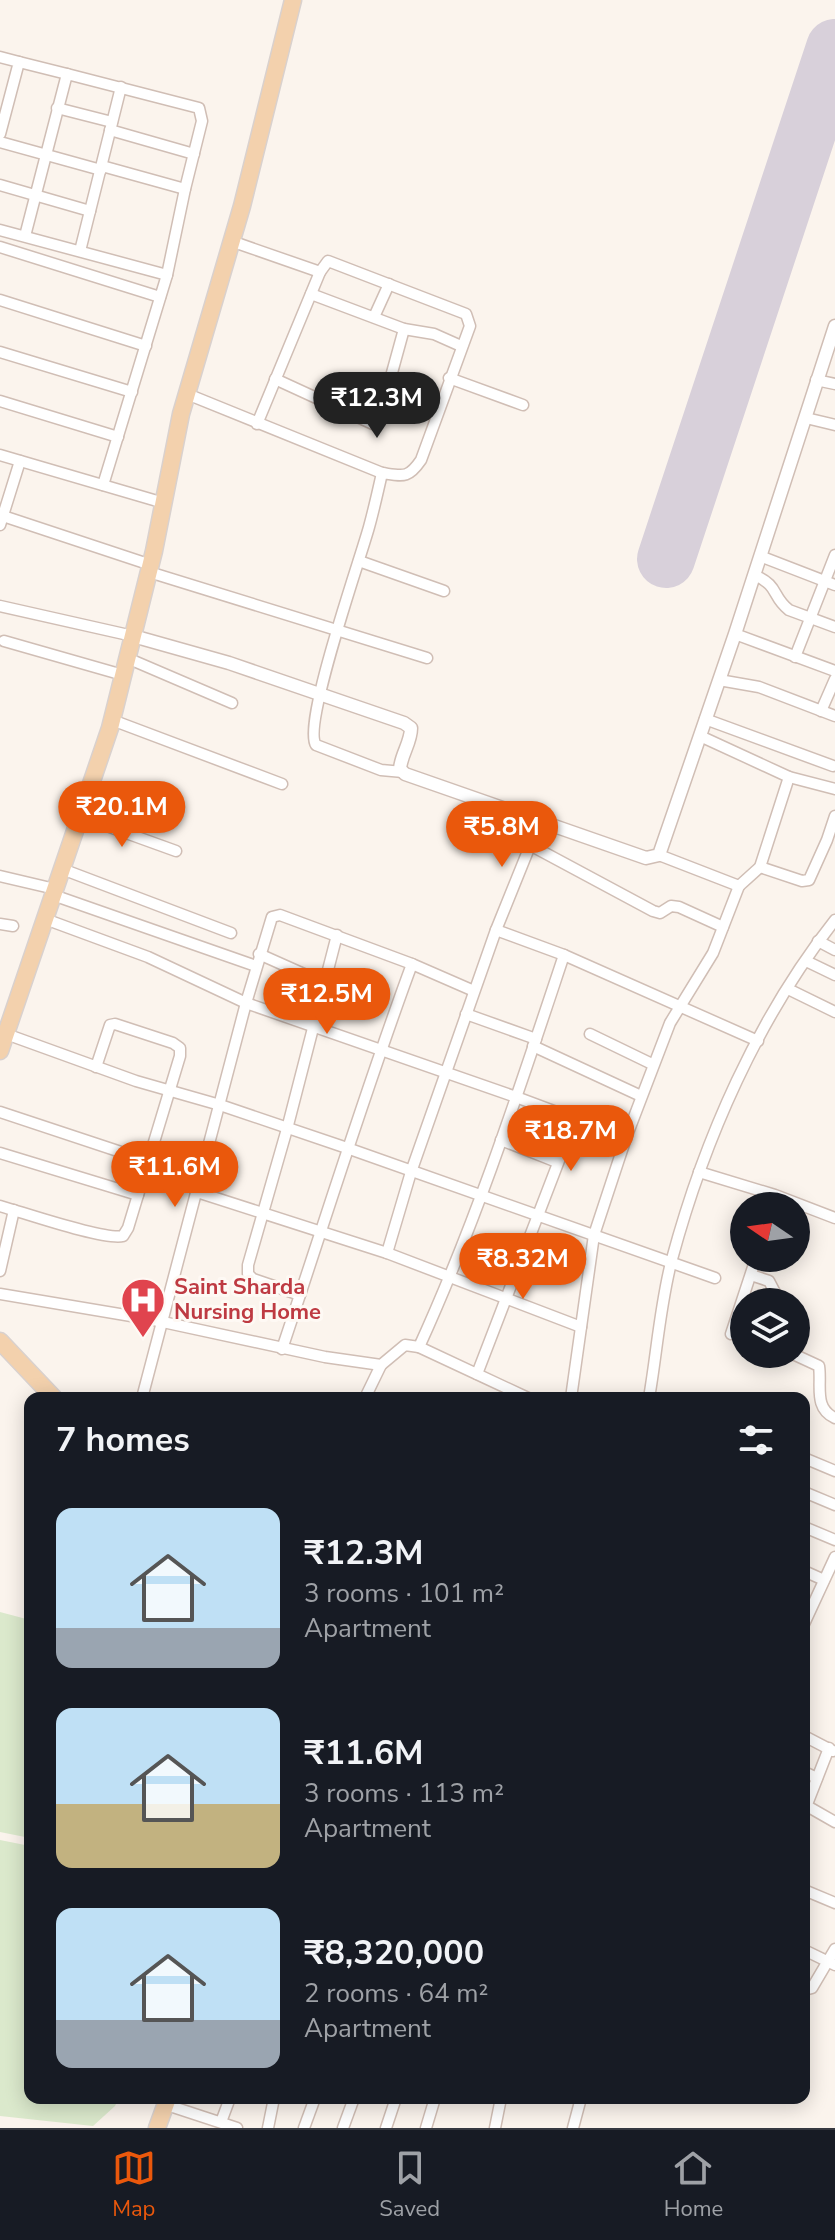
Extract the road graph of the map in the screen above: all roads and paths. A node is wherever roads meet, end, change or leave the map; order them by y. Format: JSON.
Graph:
{"nodes":[{"id":1,"x":293,"y":0,"type":"edge"},
{"id":2,"x":0,"y":57,"type":"edge"},
{"id":3,"x":19,"y":62,"type":"junction"},
{"id":4,"x":67,"y":74,"type":"junction"},
{"id":5,"x":121,"y":87,"type":"junction"},
{"id":6,"x":57,"y":108,"type":"junction"},
{"id":7,"x":111,"y":126,"type":"junction"},
{"id":8,"x":0,"y":134,"type":"edge"},
{"id":9,"x":0,"y":142,"type":"edge"},
{"id":10,"x":194,"y":154,"type":"junction"},
{"id":11,"x":45,"y":156,"type":"junction"},
{"id":12,"x":101,"y":168,"type":"junction"},
{"id":13,"x":0,"y":185,"type":"edge"},
{"id":14,"x":185,"y":189,"type":"junction"},
{"id":15,"x":35,"y":196,"type":"junction"},
{"id":16,"x":90,"y":211,"type":"junction"},
{"id":17,"x":0,"y":225,"type":"edge"},
{"id":18,"x":25,"y":236,"type":"junction"},
{"id":19,"x":231,"y":241,"type":"junction"},
{"id":20,"x":0,"y":247,"type":"edge"},
{"id":21,"x":80,"y":251,"type":"junction"},
{"id":22,"x":320,"y":272,"type":"junction"},
{"id":23,"x":167,"y":275,"type":"junction"},
{"id":24,"x":389,"y":284,"type":"junction"},
{"id":25,"x":311,"y":294,"type":"junction"},
{"id":26,"x":160,"y":297,"type":"junction"},
{"id":27,"x":0,"y":300,"type":"edge"},
{"id":28,"x":374,"y":317,"type":"junction"},
{"id":29,"x":835,"y":326,"type":"edge"},
{"id":30,"x":404,"y":329,"type":"junction"},
{"id":31,"x":832,"y":344,"type":"edge"},
{"id":32,"x":146,"y":346,"type":"junction"},
{"id":33,"x":461,"y":346,"type":"junction"},
{"id":34,"x":0,"y":352,"type":"edge"},
{"id":35,"x":449,"y":378,"type":"junction"},
{"id":36,"x":275,"y":379,"type":"junction"},
{"id":37,"x":816,"y":380,"type":"junction"},
{"id":38,"x":835,"y":384,"type":"edge"},
{"id":39,"x":132,"y":392,"type":"junction"},
{"id":40,"x":187,"y":394,"type":"junction"},
{"id":41,"x":0,"y":401,"type":"edge"},
{"id":42,"x":523,"y":405,"type":"dead end"},
{"id":43,"x":806,"y":418,"type":"junction"},
{"id":44,"x":257,"y":424,"type":"junction"},
{"id":45,"x":835,"y":425,"type":"edge"},
{"id":46,"x":118,"y":437,"type":"junction"},
{"id":47,"x":0,"y":455,"type":"edge"},
{"id":48,"x":20,"y":461,"type":"junction"},
{"id":49,"x":382,"y":473,"type":"junction"},
{"id":50,"x":103,"y":485,"type":"junction"},
{"id":51,"x":164,"y":503,"type":"junction"},
{"id":52,"x":1,"y":520,"type":"edge"},
{"id":53,"x":835,"y":555,"type":"edge"},
{"id":54,"x":760,"y":556,"type":"junction"},
{"id":55,"x":359,"y":561,"type":"junction"},
{"id":56,"x":150,"y":568,"type":"junction"},
{"id":57,"x":754,"y":575,"type":"junction"},
{"id":58,"x":830,"y":583,"type":"edge"},
{"id":59,"x":444,"y":591,"type":"dead end"},
{"id":60,"x":0,"y":606,"type":"edge"},
{"id":61,"x":810,"y":619,"type":"junction"},
{"id":62,"x":835,"y":627,"type":"edge"},
{"id":63,"x":338,"y":631,"type":"junction"},
{"id":64,"x":735,"y":634,"type":"junction"},
{"id":65,"x":133,"y":636,"type":"junction"},
{"id":66,"x":4,"y":641,"type":"dead end"},
{"id":67,"x":795,"y":657,"type":"junction"},
{"id":68,"x":427,"y":658,"type":"dead end"},
{"id":69,"x":125,"y":667,"type":"junction"},
{"id":70,"x":835,"y":671,"type":"edge"},
{"id":71,"x":835,"y":679,"type":"edge"},
{"id":72,"x":719,"y":680,"type":"junction"},
{"id":73,"x":320,"y":693,"type":"junction"},
{"id":74,"x":232,"y":703,"type":"dead end"},
{"id":75,"x":821,"y":711,"type":"junction"},
{"id":76,"x":835,"y":716,"type":"edge"},
{"id":77,"x":705,"y":719,"type":"junction"},
{"id":78,"x":112,"y":720,"type":"junction"},
{"id":79,"x":700,"y":736,"type":"junction"},
{"id":80,"x":833,"y":766,"type":"edge"},
{"id":81,"x":403,"y":772,"type":"junction"},
{"id":82,"x":789,"y":777,"type":"junction"},
{"id":83,"x":282,"y":784,"type":"dead end"},
{"id":84,"x":835,"y":789,"type":"edge"},
{"id":85,"x":79,"y":816,"type":"junction"},
{"id":86,"x":835,"y":816,"type":"edge"},
{"id":87,"x":540,"y":821,"type":"junction"},
{"id":88,"x":530,"y":845,"type":"junction"},
{"id":89,"x":176,"y":851,"type":"dead end"},
{"id":90,"x":659,"y":855,"type":"junction"},
{"id":91,"x":760,"y":867,"type":"junction"},
{"id":92,"x":62,"y":869,"type":"junction"},
{"id":93,"x":0,"y":876,"type":"edge"},
{"id":94,"x":739,"y":886,"type":"junction"},
{"id":95,"x":54,"y":892,"type":"junction"},
{"id":96,"x":45,"y":919,"type":"junction"},
{"id":97,"x":835,"y":920,"type":"edge"},
{"id":98,"x":0,"y":924,"type":"edge"},
{"id":99,"x":13,"y":926,"type":"dead end"},
{"id":100,"x":723,"y":927,"type":"junction"},
{"id":101,"x":496,"y":930,"type":"junction"},
{"id":102,"x":231,"y":933,"type":"dead end"},
{"id":103,"x":337,"y":935,"type":"junction"},
{"id":104,"x":818,"y":941,"type":"junction"},
{"id":105,"x":835,"y":950,"type":"edge"},
{"id":106,"x":259,"y":954,"type":"junction"},
{"id":107,"x":564,"y":955,"type":"junction"},
{"id":108,"x":806,"y":961,"type":"junction"},
{"id":109,"x":412,"y":964,"type":"junction"},
{"id":110,"x":256,"y":966,"type":"junction"},
{"id":111,"x":835,"y":975,"type":"edge"},
{"id":112,"x":324,"y":983,"type":"junction"},
{"id":113,"x":788,"y":989,"type":"junction"},
{"id":114,"x":474,"y":991,"type":"junction"},
{"id":115,"x":246,"y":1003,"type":"junction"},
{"id":116,"x":680,"y":1005,"type":"junction"},
{"id":117,"x":835,"y":1012,"type":"edge"},
{"id":118,"x":466,"y":1014,"type":"junction"},
{"id":119,"x":312,"y":1027,"type":"junction"},
{"id":120,"x":6,"y":1034,"type":"junction"},
{"id":121,"x":590,"y":1034,"type":"dead end"},
{"id":122,"x":758,"y":1041,"type":"junction"},
{"id":123,"x":534,"y":1043,"type":"junction"},
{"id":124,"x":0,"y":1051,"type":"edge"},
{"id":125,"x":382,"y":1051,"type":"junction"},
{"id":126,"x":652,"y":1064,"type":"junction"},
{"id":127,"x":96,"y":1067,"type":"junction"},
{"id":128,"x":448,"y":1074,"type":"junction"},
{"id":129,"x":169,"y":1092,"type":"junction"},
{"id":130,"x":641,"y":1096,"type":"junction"},
{"id":131,"x":516,"y":1097,"type":"junction"},
{"id":132,"x":220,"y":1105,"type":"junction"},
{"id":133,"x":0,"y":1112,"type":"edge"},
{"id":134,"x":575,"y":1119,"type":"junction"},
{"id":135,"x":287,"y":1129,"type":"junction"},
{"id":136,"x":626,"y":1138,"type":"junction"},
{"id":137,"x":501,"y":1140,"type":"junction"},
{"id":138,"x":347,"y":1148,"type":"junction"},
{"id":139,"x":0,"y":1153,"type":"edge"},
{"id":140,"x":148,"y":1161,"type":"junction"},
{"id":141,"x":557,"y":1162,"type":"junction"},
{"id":142,"x":411,"y":1172,"type":"junction"},
{"id":143,"x":699,"y":1172,"type":"junction"},
{"id":144,"x":197,"y":1192,"type":"junction"},
{"id":145,"x":753,"y":1192,"type":"edge"},
{"id":146,"x":138,"y":1195,"type":"junction"},
{"id":147,"x":481,"y":1195,"type":"junction"},
{"id":148,"x":0,"y":1206,"type":"edge"},
{"id":149,"x":14,"y":1210,"type":"junction"},
{"id":150,"x":810,"y":1211,"type":"edge"},
{"id":151,"x":261,"y":1214,"type":"junction"},
{"id":152,"x":536,"y":1214,"type":"junction"},
{"id":153,"x":835,"y":1218,"type":"edge"},
{"id":154,"x":322,"y":1231,"type":"junction"},
{"id":155,"x":594,"y":1235,"type":"junction"},
{"id":156,"x":387,"y":1253,"type":"junction"},
{"id":157,"x":671,"y":1263,"type":"junction"},
{"id":158,"x":0,"y":1271,"type":"edge"},
{"id":159,"x":752,"y":1272,"type":"edge"},
{"id":160,"x":751,"y":1275,"type":"junction"},
{"id":161,"x":451,"y":1277,"type":"junction"},
{"id":162,"x":715,"y":1278,"type":"dead end"},
{"id":163,"x":747,"y":1288,"type":"edge"},
{"id":164,"x":773,"y":1288,"type":"edge"},
{"id":165,"x":0,"y":1294,"type":"edge"},
{"id":166,"x":300,"y":1295,"type":"junction"},
{"id":167,"x":506,"y":1298,"type":"junction"},
{"id":168,"x":162,"y":1322,"type":"junction"},
{"id":169,"x":581,"y":1327,"type":"junction"},
{"id":170,"x":0,"y":1341,"type":"edge"},
{"id":171,"x":419,"y":1347,"type":"junction"},
{"id":172,"x":282,"y":1349,"type":"junction"},
{"id":173,"x":810,"y":1362,"type":"edge"},
{"id":174,"x":381,"y":1365,"type":"junction"},
{"id":175,"x":477,"y":1374,"type":"junction"},
{"id":176,"x":48,"y":1392,"type":"edge"},
{"id":177,"x":144,"y":1392,"type":"edge"},
{"id":178,"x":368,"y":1392,"type":"edge"},
{"id":179,"x":515,"y":1392,"type":"edge"},
{"id":180,"x":572,"y":1392,"type":"edge"},
{"id":181,"x":650,"y":1392,"type":"edge"},
{"id":182,"x":835,"y":1418,"type":"edge"},
{"id":183,"x":810,"y":1461,"type":"edge"},
{"id":184,"x":835,"y":1471,"type":"edge"},
{"id":185,"x":810,"y":1495,"type":"edge"},
{"id":186,"x":835,"y":1505,"type":"edge"},
{"id":187,"x":810,"y":1530,"type":"edge"},
{"id":188,"x":835,"y":1540,"type":"edge"},
{"id":189,"x":835,"y":1557,"type":"edge"},
{"id":190,"x":810,"y":1574,"type":"edge"},
{"id":191,"x":824,"y":1580,"type":"junction"},
{"id":192,"x":810,"y":1611,"type":"edge"},
{"id":193,"x":810,"y":1739,"type":"edge"},
{"id":194,"x":832,"y":1750,"type":"edge"},
{"id":195,"x":810,"y":1775,"type":"edge"},
{"id":196,"x":817,"y":1778,"type":"junction"},
{"id":197,"x":810,"y":1798,"type":"edge"},
{"id":198,"x":810,"y":1811,"type":"edge"},
{"id":199,"x":835,"y":1822,"type":"edge"},
{"id":200,"x":810,"y":1893,"type":"edge"},
{"id":201,"x":835,"y":1903,"type":"edge"},
{"id":202,"x":835,"y":1949,"type":"edge"},
{"id":203,"x":810,"y":1953,"type":"edge"},
{"id":204,"x":831,"y":1963,"type":"edge"},
{"id":205,"x":810,"y":1988,"type":"edge"},
{"id":206,"x":166,"y":2104,"type":"edge"},
{"id":207,"x":175,"y":2104,"type":"edge"},
{"id":208,"x":228,"y":2104,"type":"edge"},
{"id":209,"x":273,"y":2104,"type":"edge"},
{"id":210,"x":313,"y":2104,"type":"edge"},
{"id":211,"x":352,"y":2104,"type":"edge"},
{"id":212,"x":394,"y":2104,"type":"edge"},
{"id":213,"x":433,"y":2104,"type":"edge"},
{"id":214,"x":500,"y":2104,"type":"edge"},
{"id":215,"x":579,"y":2104,"type":"edge"},
{"id":216,"x":221,"y":2122,"type":"junction"},
{"id":217,"x":157,"y":2128,"type":"edge"},
{"id":218,"x":237,"y":2128,"type":"edge"},
{"id":219,"x":268,"y":2128,"type":"edge"},
{"id":220,"x":304,"y":2128,"type":"edge"},
{"id":221,"x":343,"y":2128,"type":"edge"},
{"id":222,"x":386,"y":2128,"type":"edge"},
{"id":223,"x":426,"y":2128,"type":"edge"},
{"id":224,"x":495,"y":2128,"type":"edge"},
{"id":225,"x":573,"y":2128,"type":"edge"}],
"edges":[{"from":1,"to":19,"type":"main road"},
{"from":2,"to":3,"type":"street"},
{"from":3,"to":4,"type":"street"},
{"from":3,"to":8,"type":"street"},
{"from":4,"to":5,"type":"street"},
{"from":4,"to":6,"type":"street"},
{"from":5,"to":7,"type":"street"},
{"from":5,"to":10,"type":"street"},
{"from":6,"to":7,"type":"street"},
{"from":6,"to":11,"type":"street"},
{"from":7,"to":10,"type":"street"},
{"from":7,"to":12,"type":"street"},
{"from":9,"to":11,"type":"street"},
{"from":10,"to":14,"type":"street"},
{"from":11,"to":12,"type":"street"},
{"from":11,"to":15,"type":"street"},
{"from":12,"to":14,"type":"street"},
{"from":12,"to":16,"type":"street"},
{"from":13,"to":15,"type":"street"},
{"from":14,"to":23,"type":"street"},
{"from":15,"to":16,"type":"street"},
{"from":15,"to":18,"type":"street"},
{"from":16,"to":21,"type":"street"},
{"from":17,"to":18,"type":"street"},
{"from":18,"to":21,"type":"street"},
{"from":19,"to":22,"type":"street"},
{"from":19,"to":40,"type":"main road"},
{"from":20,"to":26,"type":"street"},
{"from":21,"to":23,"type":"street"},
{"from":22,"to":24,"type":"street"},
{"from":22,"to":25,"type":"street"},
{"from":23,"to":26,"type":"street"},
{"from":24,"to":28,"type":"street"},
{"from":24,"to":33,"type":"street"},
{"from":25,"to":28,"type":"street"},
{"from":25,"to":36,"type":"street"},
{"from":26,"to":32,"type":"street"},
{"from":27,"to":32,"type":"street"},
{"from":28,"to":30,"type":"street"},
{"from":29,"to":31,"type":"street"},
{"from":30,"to":33,"type":"street"},
{"from":30,"to":36,"type":"street"},
{"from":31,"to":37,"type":"street"},
{"from":32,"to":39,"type":"street"},
{"from":33,"to":35,"type":"street"},
{"from":34,"to":39,"type":"street"},
{"from":35,"to":42,"type":"street"},
{"from":35,"to":49,"type":"street"},
{"from":36,"to":44,"type":"street"},
{"from":37,"to":38,"type":"street"},
{"from":37,"to":43,"type":"street"},
{"from":39,"to":46,"type":"street"},
{"from":40,"to":44,"type":"street"},
{"from":40,"to":51,"type":"main road"},
{"from":41,"to":46,"type":"street"},
{"from":43,"to":45,"type":"street"},
{"from":43,"to":54,"type":"street"},
{"from":44,"to":49,"type":"street"},
{"from":46,"to":50,"type":"street"},
{"from":47,"to":48,"type":"street"},
{"from":48,"to":50,"type":"street"},
{"from":48,"to":52,"type":"street"},
{"from":49,"to":55,"type":"street"},
{"from":50,"to":51,"type":"street"},
{"from":51,"to":56,"type":"main road"},
{"from":52,"to":56,"type":"street"},
{"from":53,"to":58,"type":"street"},
{"from":54,"to":57,"type":"street"},
{"from":54,"to":58,"type":"street"},
{"from":55,"to":59,"type":"street"},
{"from":55,"to":63,"type":"street"},
{"from":56,"to":63,"type":"street"},
{"from":56,"to":65,"type":"main road"},
{"from":57,"to":61,"type":"street"},
{"from":57,"to":64,"type":"street"},
{"from":58,"to":61,"type":"street"},
{"from":60,"to":65,"type":"street"},
{"from":61,"to":62,"type":"street"},
{"from":61,"to":67,"type":"street"},
{"from":63,"to":68,"type":"street"},
{"from":63,"to":73,"type":"street"},
{"from":64,"to":67,"type":"street"},
{"from":64,"to":72,"type":"street"},
{"from":65,"to":69,"type":"main road"},
{"from":65,"to":73,"type":"street"},
{"from":66,"to":69,"type":"street"},
{"from":67,"to":70,"type":"street"},
{"from":69,"to":74,"type":"street"},
{"from":69,"to":78,"type":"main road"},
{"from":71,"to":75,"type":"street"},
{"from":72,"to":75,"type":"street"},
{"from":72,"to":77,"type":"street"},
{"from":73,"to":81,"type":"street"},
{"from":73,"to":81,"type":"street"},
{"from":75,"to":76,"type":"street"},
{"from":77,"to":79,"type":"street"},
{"from":77,"to":80,"type":"street"},
{"from":78,"to":83,"type":"street"},
{"from":78,"to":85,"type":"main road"},
{"from":79,"to":82,"type":"street"},
{"from":79,"to":90,"type":"street"},
{"from":81,"to":87,"type":"street"},
{"from":82,"to":84,"type":"street"},
{"from":82,"to":91,"type":"street"},
{"from":85,"to":89,"type":"street"},
{"from":85,"to":92,"type":"main road"},
{"from":86,"to":91,"type":"street"},
{"from":87,"to":88,"type":"street"},
{"from":87,"to":90,"type":"street"},
{"from":88,"to":100,"type":"street"},
{"from":88,"to":101,"type":"street"},
{"from":90,"to":94,"type":"street"},
{"from":91,"to":94,"type":"street"},
{"from":92,"to":95,"type":"main road"},
{"from":92,"to":102,"type":"street"},
{"from":93,"to":95,"type":"street"},
{"from":94,"to":100,"type":"street"},
{"from":95,"to":96,"type":"main road"},
{"from":95,"to":110,"type":"street"},
{"from":96,"to":115,"type":"street"},
{"from":96,"to":120,"type":"main road"},
{"from":97,"to":104,"type":"street"},
{"from":98,"to":99,"type":"street"},
{"from":100,"to":116,"type":"street"},
{"from":101,"to":107,"type":"street"},
{"from":101,"to":114,"type":"street"},
{"from":103,"to":106,"type":"street"},
{"from":103,"to":109,"type":"street"},
{"from":103,"to":112,"type":"street"},
{"from":104,"to":105,"type":"street"},
{"from":104,"to":108,"type":"street"},
{"from":106,"to":110,"type":"street"},
{"from":106,"to":112,"type":"street"},
{"from":107,"to":116,"type":"street"},
{"from":107,"to":123,"type":"street"},
{"from":108,"to":111,"type":"street"},
{"from":108,"to":113,"type":"street"},
{"from":109,"to":114,"type":"street"},
{"from":109,"to":125,"type":"street"},
{"from":110,"to":115,"type":"street"},
{"from":112,"to":119,"type":"street"},
{"from":113,"to":117,"type":"street"},
{"from":113,"to":122,"type":"street"},
{"from":114,"to":118,"type":"street"},
{"from":115,"to":119,"type":"street"},
{"from":115,"to":132,"type":"street"},
{"from":116,"to":122,"type":"street"},
{"from":116,"to":126,"type":"street"},
{"from":118,"to":123,"type":"street"},
{"from":118,"to":128,"type":"street"},
{"from":119,"to":125,"type":"street"},
{"from":119,"to":135,"type":"street"},
{"from":120,"to":124,"type":"main road"},
{"from":120,"to":127,"type":"street"},
{"from":121,"to":126,"type":"street"},
{"from":122,"to":143,"type":"street"},
{"from":123,"to":130,"type":"street"},
{"from":123,"to":131,"type":"street"},
{"from":125,"to":128,"type":"street"},
{"from":125,"to":138,"type":"street"},
{"from":126,"to":130,"type":"street"},
{"from":127,"to":129,"type":"street"},
{"from":127,"to":129,"type":"street"},
{"from":128,"to":131,"type":"street"},
{"from":128,"to":142,"type":"street"},
{"from":129,"to":132,"type":"street"},
{"from":129,"to":140,"type":"street"},
{"from":130,"to":136,"type":"street"},
{"from":131,"to":134,"type":"street"},
{"from":131,"to":137,"type":"street"},
{"from":132,"to":135,"type":"street"},
{"from":132,"to":144,"type":"street"},
{"from":133,"to":140,"type":"street"},
{"from":134,"to":136,"type":"street"},
{"from":134,"to":141,"type":"street"},
{"from":135,"to":138,"type":"street"},
{"from":135,"to":151,"type":"street"},
{"from":136,"to":155,"type":"street"},
{"from":137,"to":141,"type":"street"},
{"from":137,"to":147,"type":"street"},
{"from":138,"to":142,"type":"street"},
{"from":138,"to":154,"type":"street"},
{"from":139,"to":146,"type":"street"},
{"from":140,"to":146,"type":"street"},
{"from":141,"to":152,"type":"street"},
{"from":142,"to":147,"type":"street"},
{"from":142,"to":156,"type":"street"},
{"from":143,"to":145,"type":"street"},
{"from":143,"to":157,"type":"street"},
{"from":144,"to":151,"type":"street"},
{"from":144,"to":168,"type":"street"},
{"from":146,"to":149,"type":"street"},
{"from":147,"to":152,"type":"street"},
{"from":147,"to":161,"type":"street"},
{"from":148,"to":149,"type":"street"},
{"from":149,"to":158,"type":"street"},
{"from":150,"to":153,"type":"street"},
{"from":151,"to":154,"type":"street"},
{"from":151,"to":166,"type":"street"},
{"from":152,"to":155,"type":"street"},
{"from":152,"to":167,"type":"street"},
{"from":154,"to":156,"type":"street"},
{"from":154,"to":166,"type":"street"},
{"from":155,"to":157,"type":"street"},
{"from":155,"to":169,"type":"street"},
{"from":156,"to":161,"type":"street"},
{"from":157,"to":162,"type":"street"},
{"from":157,"to":181,"type":"street"},
{"from":159,"to":160,"type":"street"},
{"from":160,"to":163,"type":"street"},
{"from":160,"to":164,"type":"street"},
{"from":161,"to":167,"type":"street"},
{"from":161,"to":171,"type":"street"},
{"from":165,"to":168,"type":"street"},
{"from":166,"to":172,"type":"street"},
{"from":167,"to":169,"type":"street"},
{"from":167,"to":175,"type":"street"},
{"from":168,"to":172,"type":"street"},
{"from":168,"to":177,"type":"street"},
{"from":169,"to":180,"type":"street"},
{"from":170,"to":176,"type":"main road"},
{"from":171,"to":174,"type":"street"},
{"from":171,"to":175,"type":"street"},
{"from":172,"to":174,"type":"street"},
{"from":173,"to":182,"type":"street"},
{"from":174,"to":178,"type":"street"},
{"from":175,"to":179,"type":"street"},
{"from":183,"to":184,"type":"street"},
{"from":185,"to":186,"type":"street"},
{"from":187,"to":188,"type":"street"},
{"from":189,"to":191,"type":"street"},
{"from":190,"to":191,"type":"street"},
{"from":191,"to":192,"type":"street"},
{"from":193,"to":194,"type":"street"},
{"from":194,"to":196,"type":"street"},
{"from":195,"to":196,"type":"street"},
{"from":196,"to":197,"type":"street"},
{"from":198,"to":199,"type":"street"},
{"from":200,"to":201,"type":"street"},
{"from":202,"to":204,"type":"street"},
{"from":203,"to":204,"type":"street"},
{"from":204,"to":205,"type":"street"},
{"from":206,"to":217,"type":"main road"},
{"from":207,"to":216,"type":"street"},
{"from":208,"to":216,"type":"street"},
{"from":209,"to":219,"type":"street"},
{"from":210,"to":220,"type":"street"},
{"from":211,"to":221,"type":"street"},
{"from":212,"to":222,"type":"street"},
{"from":213,"to":223,"type":"street"},
{"from":214,"to":224,"type":"street"},
{"from":215,"to":225,"type":"street"},
{"from":216,"to":218,"type":"street"}]}
